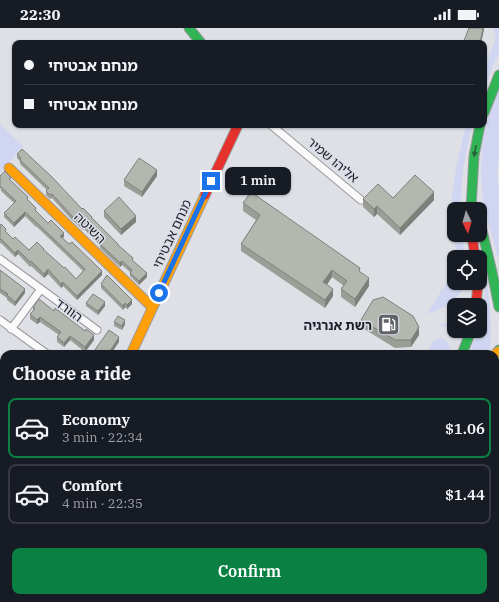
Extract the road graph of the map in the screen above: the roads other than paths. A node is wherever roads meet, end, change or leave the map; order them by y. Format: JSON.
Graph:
{"nodes":[{"id":1,"x":189,"y":28,"type":"edge"},
{"id":2,"x":199,"y":40,"type":"edge"},
{"id":3,"x":499,"y":75,"type":"edge"},
{"id":4,"x":487,"y":105,"type":"edge"},
{"id":5,"x":237,"y":128,"type":"edge"},
{"id":6,"x":274,"y":128,"type":"edge"},
{"id":7,"x":479,"y":128,"type":"edge"},
{"id":8,"x":9,"y":168,"type":"dead end"},
{"id":9,"x":473,"y":177,"type":"junction"},
{"id":10,"x":361,"y":200,"type":"dead end"},
{"id":11,"x":471,"y":202,"type":"edge"},
{"id":12,"x":476,"y":202,"type":"edge"},
{"id":13,"x":485,"y":242,"type":"edge"},
{"id":14,"x":0,"y":259,"type":"edge"},
{"id":15,"x":41,"y":289,"type":"junction"},
{"id":16,"x":152,"y":307,"type":"junction"},
{"id":17,"x":499,"y":307,"type":"edge"},
{"id":18,"x":0,"y":320,"type":"edge"},
{"id":19,"x":11,"y":329,"type":"junction"},
{"id":20,"x":97,"y":330,"type":"dead end"},
{"id":21,"x":469,"y":338,"type":"edge"},
{"id":22,"x":41,"y":350,"type":"edge"},
{"id":23,"x":134,"y":350,"type":"edge"},
{"id":24,"x":464,"y":350,"type":"edge"}],
"edges":[{"from":1,"to":2,"type":"main road"},
{"from":3,"to":4,"type":"main road"},
{"from":5,"to":16,"type":"main road","name":"מנחם אבטיחי"},
{"from":6,"to":10,"type":"street","name":"אליהו שמיר"},
{"from":7,"to":9,"type":"main road","one_way":true},
{"from":8,"to":16,"type":"main road","name":"השיטה"},
{"from":9,"to":11,"type":"main road"},
{"from":9,"to":12,"type":"main road"},
{"from":13,"to":17,"type":"main road"},
{"from":14,"to":15,"type":"street","name":"הוורד"},
{"from":15,"to":19,"type":"street"},
{"from":15,"to":20,"type":"street","name":"הוורד"},
{"from":16,"to":23,"type":"main road","name":"מנחם אבטיחי"},
{"from":18,"to":19,"type":"street"},
{"from":19,"to":22,"type":"street"},
{"from":21,"to":24,"type":"main road"}]}
